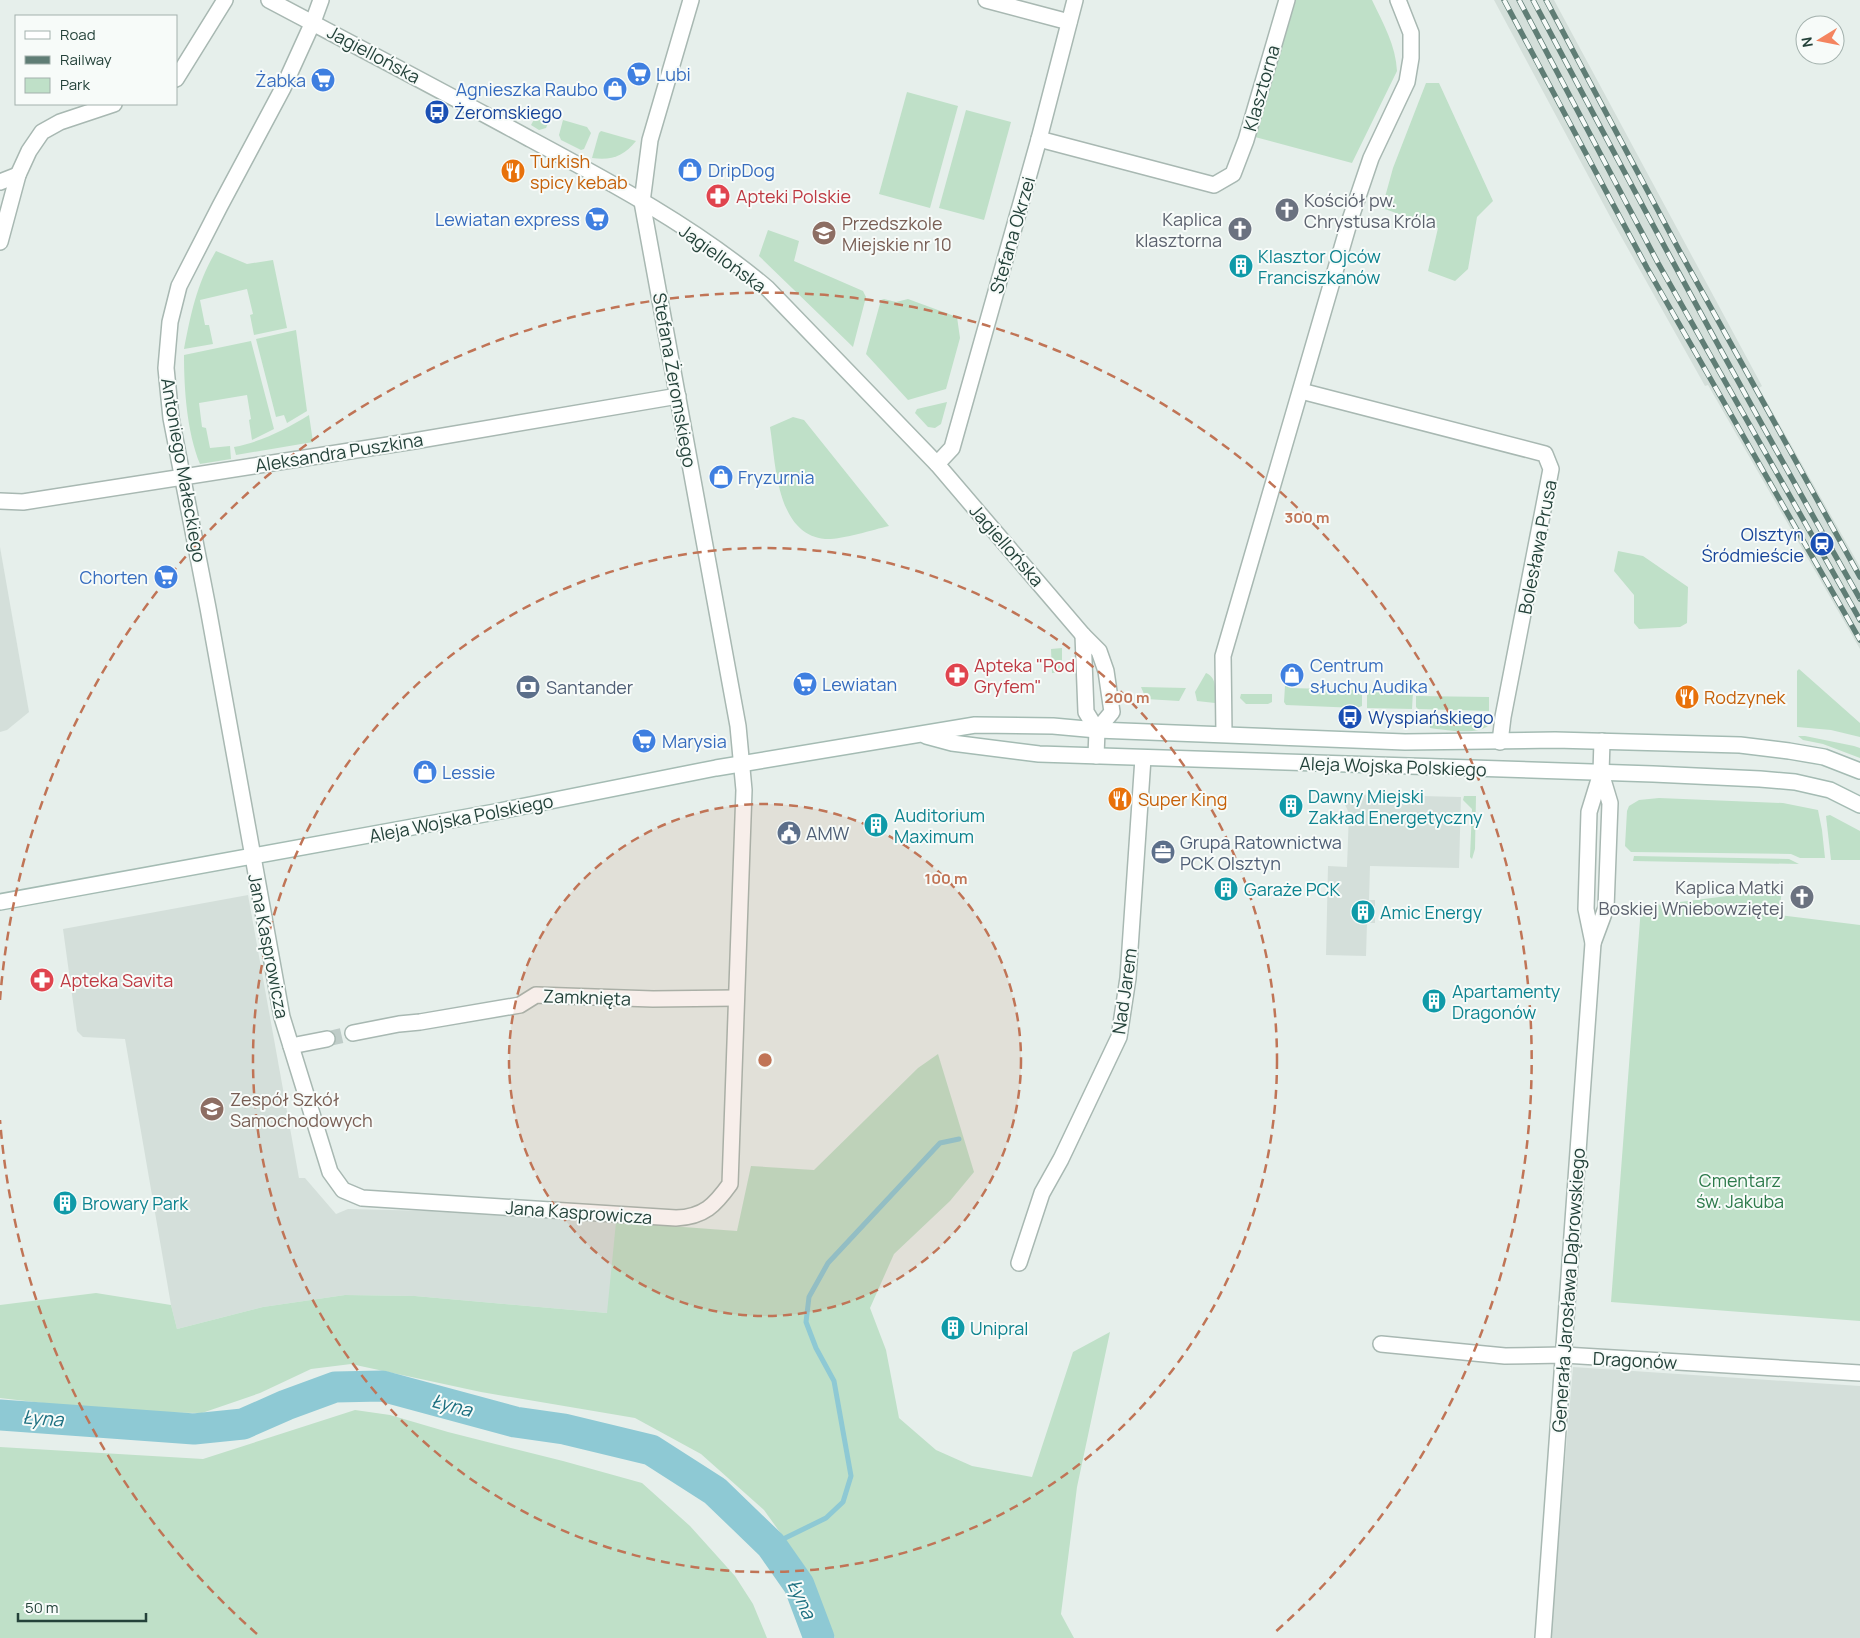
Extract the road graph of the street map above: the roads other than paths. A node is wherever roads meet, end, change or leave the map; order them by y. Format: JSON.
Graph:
{"nodes":[{"id":1,"x":225,"y":0,"type":"edge"},
{"id":2,"x":269,"y":0,"type":"edge"},
{"id":3,"x":321,"y":0,"type":"edge"},
{"id":4,"x":691,"y":0,"type":"edge"},
{"id":5,"x":986,"y":0,"type":"edge"},
{"id":6,"x":1075,"y":0,"type":"edge"},
{"id":7,"x":1287,"y":0,"type":"edge"},
{"id":8,"x":1398,"y":0,"type":"edge"},
{"id":9,"x":313,"y":22,"type":"junction"},
{"id":10,"x":1069,"y":22,"type":"junction"},
{"id":11,"x":178,"y":76,"type":"edge"},
{"id":12,"x":111,"y":105,"type":"edge"},
{"id":13,"x":1040,"y":139,"type":"junction"},
{"id":14,"x":18,"y":175,"type":"junction"},
{"id":15,"x":0,"y":182,"type":"edge"},
{"id":16,"x":642,"y":202,"type":"junction"},
{"id":17,"x":0,"y":242,"type":"edge"},
{"id":18,"x":1300,"y":391,"type":"junction"},
{"id":19,"x":678,"y":396,"type":"junction"},
{"id":20,"x":937,"y":464,"type":"junction"},
{"id":21,"x":182,"y":477,"type":"junction"},
{"id":22,"x":0,"y":502,"type":"edge"},
{"id":23,"x":1082,"y":635,"type":"junction"},
{"id":24,"x":1097,"y":730,"type":"junction"},
{"id":25,"x":1224,"y":734,"type":"junction"},
{"id":26,"x":922,"y":735,"type":"junction"},
{"id":27,"x":1602,"y":741,"type":"junction"},
{"id":28,"x":1500,"y":742,"type":"junction"},
{"id":29,"x":1096,"y":756,"type":"junction"},
{"id":30,"x":1143,"y":758,"type":"junction"},
{"id":31,"x":740,"y":763,"type":"junction"},
{"id":32,"x":1860,"y":771,"type":"edge"},
{"id":33,"x":1601,"y":772,"type":"junction"},
{"id":34,"x":1860,"y":805,"type":"edge"},
{"id":35,"x":252,"y":857,"type":"junction"},
{"id":36,"x":0,"y":902,"type":"edge"},
{"id":37,"x":1593,"y":943,"type":"junction"},
{"id":38,"x":736,"y":998,"type":"junction"},
{"id":39,"x":353,"y":1033,"type":"tunnel mouth"},
{"id":40,"x":327,"y":1038,"type":"tunnel mouth"},
{"id":41,"x":291,"y":1046,"type":"junction"},
{"id":42,"x":1019,"y":1262,"type":"dead end"},
{"id":43,"x":1381,"y":1344,"type":"dead end"},
{"id":44,"x":1564,"y":1356,"type":"junction"},
{"id":45,"x":1860,"y":1373,"type":"edge"},
{"id":46,"x":1543,"y":1638,"type":"edge"}],
"edges":[{"from":1,"to":11,"type":"street"},
{"from":2,"to":9,"type":"street","name":"Jagiellońska"},
{"from":3,"to":9,"type":"street","name":"Antoniego Małeckiego"},
{"from":4,"to":16,"type":"street","name":"Stefana Żeromskiego"},
{"from":5,"to":10,"type":"street"},
{"from":6,"to":10,"type":"street","name":"Stefana Okrzei"},
{"from":7,"to":13,"type":"street","name":"Klasztorna"},
{"from":8,"to":18,"type":"street"},
{"from":9,"to":16,"type":"street","name":"Jagiellońska"},
{"from":9,"to":21,"type":"street","name":"Antoniego Małeckiego"},
{"from":10,"to":13,"type":"street","name":"Stefana Okrzei"},
{"from":12,"to":14,"type":"street"},
{"from":13,"to":20,"type":"street","name":"Stefana Okrzei"},
{"from":14,"to":15,"type":"street"},
{"from":14,"to":17,"type":"street"},
{"from":16,"to":19,"type":"street","name":"Stefana Żeromskiego"},
{"from":16,"to":20,"type":"street","name":"Jagiellońska"},
{"from":18,"to":25,"type":"street"},
{"from":18,"to":28,"type":"street","name":"Bolesława Prusa"},
{"from":19,"to":21,"type":"street","name":"Aleksandra Puszkina"},
{"from":19,"to":31,"type":"street","name":"Stefana Żeromskiego"},
{"from":20,"to":23,"type":"street","name":"Jagiellońska"},
{"from":21,"to":22,"type":"street","name":"Aleksandra Puszkina"},
{"from":21,"to":35,"type":"street","name":"Antoniego Małeckiego"},
{"from":23,"to":24,"type":"street"},
{"from":23,"to":24,"type":"street","name":"Jagiellońska"},
{"from":24,"to":25,"type":"street","name":"Aleja Wojska Polskiego"},
{"from":24,"to":26,"type":"street","name":"Aleja Wojska Polskiego"},
{"from":24,"to":29,"type":"street"},
{"from":25,"to":28,"type":"street","name":"Aleja Wojska Polskiego"},
{"from":26,"to":29,"type":"street","name":"Aleja Wojska Polskiego"},
{"from":26,"to":31,"type":"street","name":"Aleja Wojska Polskiego"},
{"from":27,"to":28,"type":"street","name":"Aleja Wojska Polskiego"},
{"from":27,"to":32,"type":"street","name":"Aleja Wojska Polskiego"},
{"from":27,"to":33,"type":"street","name":"Generała Jarosława Dąbrowskiego"},
{"from":29,"to":30,"type":"street","name":"Aleja Wojska Polskiego"},
{"from":30,"to":33,"type":"street","name":"Aleja Wojska Polskiego"},
{"from":30,"to":42,"type":"street","name":"Nad Jarem"},
{"from":31,"to":35,"type":"street","name":"Aleja Wojska Polskiego"},
{"from":31,"to":38,"type":"street","name":"Jana Kasprowicza"},
{"from":33,"to":34,"type":"street","name":"Aleja Wojska Polskiego"},
{"from":33,"to":37,"type":"street","name":"Generała Jarosława Dąbrowskiego"},
{"from":33,"to":37,"type":"street","name":"Generała Jarosława Dąbrowskiego"},
{"from":35,"to":36,"type":"street","name":"Aleja Wojska Polskiego"},
{"from":35,"to":41,"type":"street","name":"Jana Kasprowicza"},
{"from":37,"to":44,"type":"street","name":"Generała Jarosława Dąbrowskiego"},
{"from":38,"to":39,"type":"street","name":"Zamknięta"},
{"from":38,"to":41,"type":"street","name":"Jana Kasprowicza"},
{"from":40,"to":41,"type":"street"},
{"from":43,"to":44,"type":"street","name":"Dragonów"},
{"from":44,"to":45,"type":"street","name":"Dragonów"},
{"from":44,"to":46,"type":"street","name":"Generała Jarosława Dąbrowskiego"}]}
